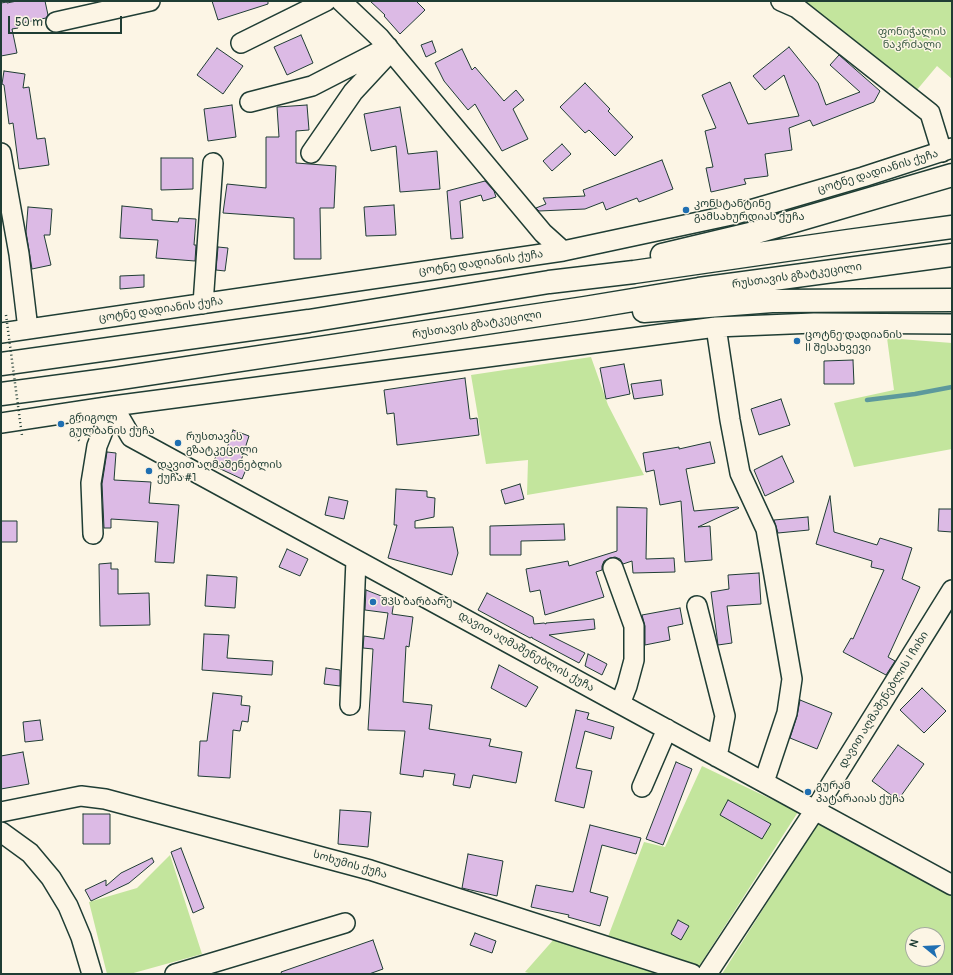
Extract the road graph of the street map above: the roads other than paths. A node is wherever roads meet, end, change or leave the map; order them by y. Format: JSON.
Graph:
{"nodes":[{"id":1,"x":150,"y":1,"type":"edge"},
{"id":2,"x":326,"y":1,"type":"edge"},
{"id":3,"x":341,"y":1,"type":"edge"},
{"id":4,"x":782,"y":1,"type":"edge"},
{"id":5,"x":56,"y":22,"type":"dead end"},
{"id":6,"x":241,"y":43,"type":"dead end"},
{"id":7,"x":390,"y":49,"type":"junction"},
{"id":8,"x":250,"y":102,"type":"dead end"},
{"id":9,"x":947,"y":150,"type":"edge"},
{"id":10,"x":1,"y":153,"type":"edge"},
{"id":11,"x":311,"y":153,"type":"dead end"},
{"id":12,"x":214,"y":163,"type":"dead end"},
{"id":13,"x":952,"y":175,"type":"edge"},
{"id":14,"x":952,"y":227,"type":"edge"},
{"id":15,"x":562,"y":251,"type":"junction"},
{"id":16,"x":952,"y":255,"type":"edge"},
{"id":17,"x":549,"y":282,"type":"junction"},
{"id":18,"x":952,"y":300,"type":"edge"},
{"id":19,"x":203,"y":304,"type":"junction"},
{"id":20,"x":585,"y":308,"type":"junction"},
{"id":21,"x":3,"y":324,"type":"edge"},
{"id":22,"x":952,"y":324,"type":"edge"},
{"id":23,"x":716,"y":327,"type":"junction"},
{"id":24,"x":28,"y":329,"type":"junction"},
{"id":25,"x":1,"y":364,"type":"edge"},
{"id":26,"x":1,"y":394,"type":"edge"},
{"id":27,"x":113,"y":406,"type":"junction"},
{"id":28,"x":1,"y":423,"type":"edge"},
{"id":29,"x":93,"y":534,"type":"dead end"},
{"id":30,"x":356,"y":560,"type":"junction"},
{"id":31,"x":613,"y":568,"type":"dead end"},
{"id":32,"x":952,"y":590,"type":"edge"},
{"id":33,"x":697,"y":606,"type":"dead end"},
{"id":34,"x":620,"y":704,"type":"junction"},
{"id":35,"x":350,"y":705,"type":"dead end"},
{"id":36,"x":667,"y":729,"type":"junction"},
{"id":37,"x":717,"y":757,"type":"junction"},
{"id":38,"x":764,"y":782,"type":"junction"},
{"id":39,"x":642,"y":787,"type":"dead end"},
{"id":40,"x":815,"y":810,"type":"junction"},
{"id":41,"x":1,"y":812,"type":"edge"},
{"id":42,"x":1,"y":832,"type":"edge"},
{"id":43,"x":952,"y":885,"type":"edge"},
{"id":44,"x":345,"y":923,"type":"dead end"},
{"id":45,"x":92,"y":974,"type":"edge"},
{"id":46,"x":175,"y":974,"type":"edge"},
{"id":47,"x":692,"y":974,"type":"edge"},
{"id":48,"x":707,"y":974,"type":"edge"}],
"edges":[{"from":1,"to":5,"type":"street"},
{"from":2,"to":6,"type":"street"},
{"from":3,"to":7,"type":"street"},
{"from":4,"to":9,"type":"street"},
{"from":7,"to":8,"type":"street"},
{"from":7,"to":11,"type":"street"},
{"from":7,"to":15,"type":"street"},
{"from":9,"to":15,"type":"street","name":"ცოტნე დადიანის ქუჩა"},
{"from":10,"to":24,"type":"street"},
{"from":12,"to":19,"type":"street"},
{"from":13,"to":17,"type":"highway"},
{"from":14,"to":17,"type":"highway"},
{"from":15,"to":19,"type":"street","name":"ცოტნე დადიანის ქუჩა"},
{"from":16,"to":20,"type":"highway","name":"რუსთავის გზატკეცილი"},
{"from":17,"to":25,"type":"highway"},
{"from":18,"to":20,"type":"highway"},
{"from":19,"to":24,"type":"street","name":"ცოტნე დადიანის ქუჩა"},
{"from":20,"to":26,"type":"highway","name":"რუსთავის გზატკეცილი"},
{"from":21,"to":24,"type":"street","name":"ცოტნე დადიანის ქუჩა"},
{"from":22,"to":23,"type":"street"},
{"from":23,"to":27,"type":"street"},
{"from":23,"to":38,"type":"street"},
{"from":27,"to":28,"type":"street"},
{"from":27,"to":29,"type":"street"},
{"from":27,"to":30,"type":"street","name":"დავით აღმაშენებლის ქუჩა"},
{"from":30,"to":34,"type":"street","name":"დავით აღმაშენებლის ქუჩა"},
{"from":30,"to":35,"type":"street"},
{"from":31,"to":34,"type":"street"},
{"from":32,"to":40,"type":"street","name":"დავით აღმაშენებლის I ჩიხი"},
{"from":33,"to":37,"type":"street"},
{"from":34,"to":36,"type":"street","name":"დავით აღმაშენებლის ქუჩა"},
{"from":36,"to":37,"type":"street","name":"დავით აღმაშენებლის ქუჩა"},
{"from":36,"to":39,"type":"street"},
{"from":37,"to":38,"type":"street","name":"დავით აღმაშენებლის ქუჩა"},
{"from":38,"to":40,"type":"street","name":"დავით აღმაშენებლის ქუჩა"},
{"from":40,"to":43,"type":"street","name":"დავით აღმაშენებლის ქუჩა"},
{"from":40,"to":48,"type":"street"},
{"from":41,"to":47,"type":"street","name":"სოხუმის ქუჩა"},
{"from":42,"to":45,"type":"street"},
{"from":44,"to":46,"type":"street"}]}
